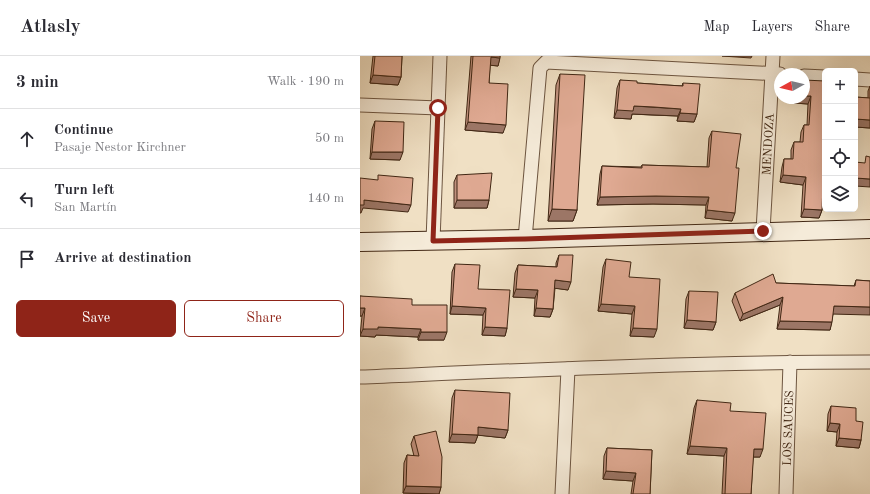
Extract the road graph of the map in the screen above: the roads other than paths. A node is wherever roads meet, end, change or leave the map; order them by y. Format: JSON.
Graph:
{"nodes":[{"id":1,"x":440,"y":56,"type":"edge"},
{"id":2,"x":773,"y":56,"type":"edge"},
{"id":3,"x":775,"y":68,"type":"edge"},
{"id":4,"x":774,"y":74,"type":"edge"},
{"id":5,"x":810,"y":76,"type":"edge"},
{"id":6,"x":822,"y":77,"type":"edge"},
{"id":7,"x":858,"y":79,"type":"edge"},
{"id":8,"x":870,"y":80,"type":"edge"},
{"id":9,"x":774,"y":98,"type":"edge"},
{"id":10,"x":360,"y":105,"type":"edge"},
{"id":11,"x":438,"y":108,"type":"junction"},
{"id":12,"x":870,"y":229,"type":"edge"},
{"id":13,"x":763,"y":231,"type":"junction"},
{"id":14,"x":525,"y":239,"type":"junction"},
{"id":15,"x":433,"y":241,"type":"junction"},
{"id":16,"x":360,"y":242,"type":"edge"},
{"id":17,"x":790,"y":362,"type":"junction"},
{"id":18,"x":870,"y":362,"type":"edge"},
{"id":19,"x":568,"y":369,"type":"junction"},
{"id":20,"x":360,"y":378,"type":"edge"},
{"id":21,"x":562,"y":494,"type":"edge"},
{"id":22,"x":786,"y":494,"type":"edge"}],
"edges":[{"from":1,"to":11,"type":"street"},
{"from":2,"to":3,"type":"street","name":"MENDOZA"},
{"from":4,"to":14,"type":"street"},
{"from":5,"to":6,"type":"street"},
{"from":7,"to":8,"type":"street"},
{"from":9,"to":13,"type":"street","name":"MENDOZA"},
{"from":10,"to":11,"type":"street"},
{"from":11,"to":15,"type":"street"},
{"from":12,"to":13,"type":"street"},
{"from":13,"to":14,"type":"street"},
{"from":14,"to":15,"type":"street"},
{"from":15,"to":16,"type":"street"},
{"from":17,"to":18,"type":"street"},
{"from":17,"to":19,"type":"street"},
{"from":17,"to":22,"type":"street","name":"LOS SAUCES"},
{"from":19,"to":20,"type":"street"},
{"from":19,"to":21,"type":"street"}]}
